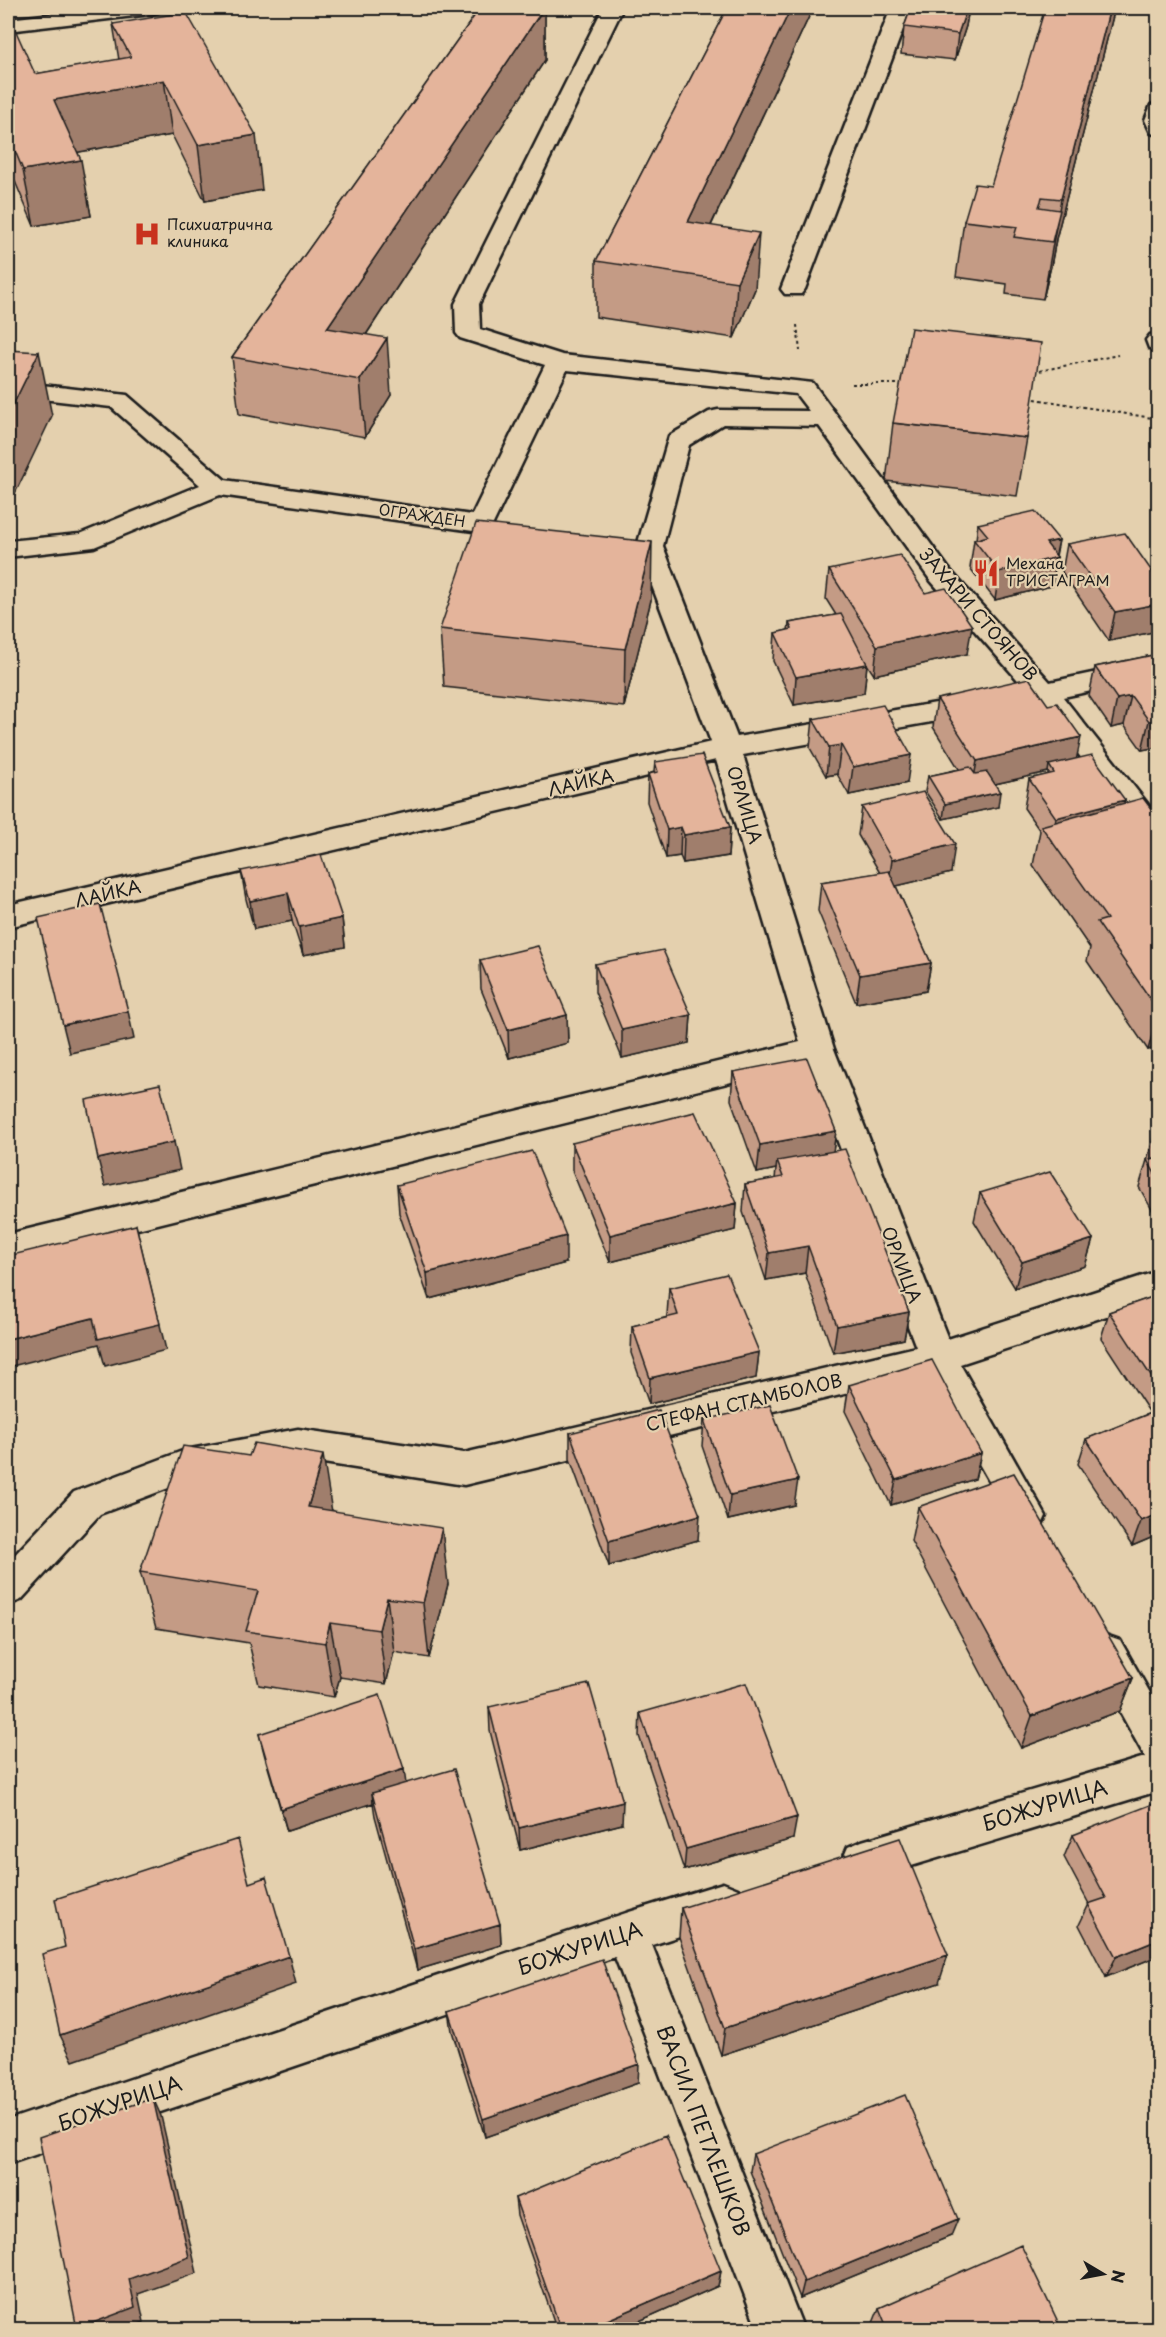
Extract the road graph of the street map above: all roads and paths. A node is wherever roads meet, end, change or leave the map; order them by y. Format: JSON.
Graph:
{"nodes":[{"id":1,"x":151,"y":8,"type":"edge"},
{"id":2,"x":613,"y":8,"type":"edge"},
{"id":3,"x":901,"y":8,"type":"edge"},
{"id":4,"x":8,"y":25,"type":"edge"},
{"id":5,"x":1158,"y":109,"type":"edge"},
{"id":6,"x":1158,"y":129,"type":"edge"},
{"id":7,"x":793,"y":289,"type":"joint"},
{"id":8,"x":1158,"y":342,"type":"edge"},
{"id":9,"x":559,"y":362,"type":"junction"},
{"id":10,"x":1031,"y":373,"type":"edge"},
{"id":11,"x":912,"y":384,"type":"edge"},
{"id":12,"x":8,"y":388,"type":"edge"},
{"id":13,"x":804,"y":388,"type":"junction"},
{"id":14,"x":1028,"y":397,"type":"edge"},
{"id":15,"x":826,"y":419,"type":"junction"},
{"id":16,"x":1158,"y":419,"type":"edge"},
{"id":17,"x":217,"y":487,"type":"junction"},
{"id":18,"x":8,"y":549,"type":"edge"},
{"id":19,"x":1158,"y":668,"type":"edge"},
{"id":20,"x":1045,"y":693,"type":"junction"},
{"id":21,"x":727,"y":748,"type":"junction"},
{"id":22,"x":1158,"y":837,"type":"edge"},
{"id":23,"x":8,"y":916,"type":"edge"},
{"id":24,"x":818,"y":1049,"type":"junction"},
{"id":25,"x":8,"y":1248,"type":"edge"},
{"id":26,"x":1158,"y":1285,"type":"edge"},
{"id":27,"x":937,"y":1357,"type":"junction"},
{"id":28,"x":1042,"y":1540,"type":"edge"},
{"id":29,"x":8,"y":1588,"type":"edge"},
{"id":30,"x":1088,"y":1622,"type":"edge"},
{"id":31,"x":1158,"y":1744,"type":"edge"},
{"id":32,"x":1158,"y":1772,"type":"edge"},
{"id":33,"x":830,"y":1871,"type":"edge"},
{"id":34,"x":762,"y":1892,"type":"edge"},
{"id":35,"x":626,"y":1933,"type":"junction"},
{"id":36,"x":8,"y":2142,"type":"edge"},
{"id":37,"x":781,"y":2330,"type":"edge"}],
"edges":[{"from":1,"to":4,"type":"street"},
{"from":2,"to":9,"type":"street"},
{"from":3,"to":7,"type":"street"},
{"from":5,"to":6,"type":"street"},
{"from":7,"to":13,"type":"path"},
{"from":8,"to":10,"type":"path"},
{"from":9,"to":13,"type":"street"},
{"from":9,"to":17,"type":"street","name":"ОГРАЖДЕН"},
{"from":11,"to":13,"type":"path"},
{"from":12,"to":17,"type":"street"},
{"from":13,"to":15,"type":"street","name":"ЗАХАРИ СТОЯНОВ"},
{"from":14,"to":16,"type":"path"},
{"from":15,"to":20,"type":"street","name":"ЗАХАРИ СТОЯНОВ"},
{"from":15,"to":21,"type":"street","name":"ОРЛИЦА"},
{"from":17,"to":18,"type":"street"},
{"from":19,"to":20,"type":"street","name":"ЛАЙКА"},
{"from":20,"to":21,"type":"street","name":"ЛАЙКА"},
{"from":20,"to":22,"type":"street","name":"ЗАХАРИ СТОЯНОВ"},
{"from":21,"to":23,"type":"street","name":"ЛАЙКА"},
{"from":21,"to":24,"type":"street","name":"ОРЛИЦА"},
{"from":24,"to":25,"type":"street"},
{"from":24,"to":27,"type":"street","name":"ОРЛИЦА"},
{"from":26,"to":27,"type":"street","name":"СТЕФАН СТАМБОЛОВ"},
{"from":27,"to":28,"type":"street","name":"ОРЛИЦА"},
{"from":27,"to":29,"type":"street","name":"СТЕФАН СТАМБОЛОВ"},
{"from":30,"to":31,"type":"street"},
{"from":32,"to":33,"type":"street","name":"БОЖУРИЦА"},
{"from":34,"to":35,"type":"street","name":"БОЖУРИЦА"},
{"from":35,"to":36,"type":"street","name":"БОЖУРИЦА"},
{"from":35,"to":37,"type":"street","name":"ВАСИЛ ПЕТЛЕШКОВ"}]}
